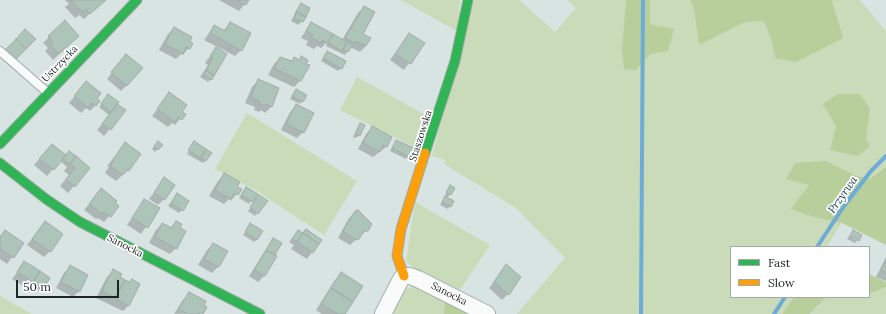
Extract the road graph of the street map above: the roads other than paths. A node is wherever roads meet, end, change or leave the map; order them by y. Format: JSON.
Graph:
{"nodes":[{"id":1,"x":124,"y":0,"type":"edge"},
{"id":2,"x":137,"y":0,"type":"edge"},
{"id":3,"x":468,"y":0,"type":"edge"},
{"id":4,"x":130,"y":7,"type":"junction"},
{"id":5,"x":0,"y":52,"type":"edge"},
{"id":6,"x":48,"y":93,"type":"junction"},
{"id":7,"x":0,"y":144,"type":"edge"},
{"id":8,"x":0,"y":163,"type":"edge"},
{"id":9,"x":404,"y":276,"type":"junction"},
{"id":10,"x":260,"y":314,"type":"edge"},
{"id":11,"x":384,"y":314,"type":"edge"},
{"id":12,"x":487,"y":314,"type":"edge"}],
"edges":[{"from":1,"to":4,"type":"lane"},
{"from":2,"to":4,"type":"street","name":"Ustrzycka"},
{"from":3,"to":9,"type":"street","name":"Staszowska"},
{"from":4,"to":6,"type":"street","name":"Ustrzycka"},
{"from":5,"to":6,"type":"lane"},
{"from":6,"to":7,"type":"street","name":"Ustrzycka"},
{"from":8,"to":10,"type":"street","name":"Sanocka"},
{"from":9,"to":11,"type":"street"},
{"from":9,"to":12,"type":"street","name":"Sanocka"}]}
